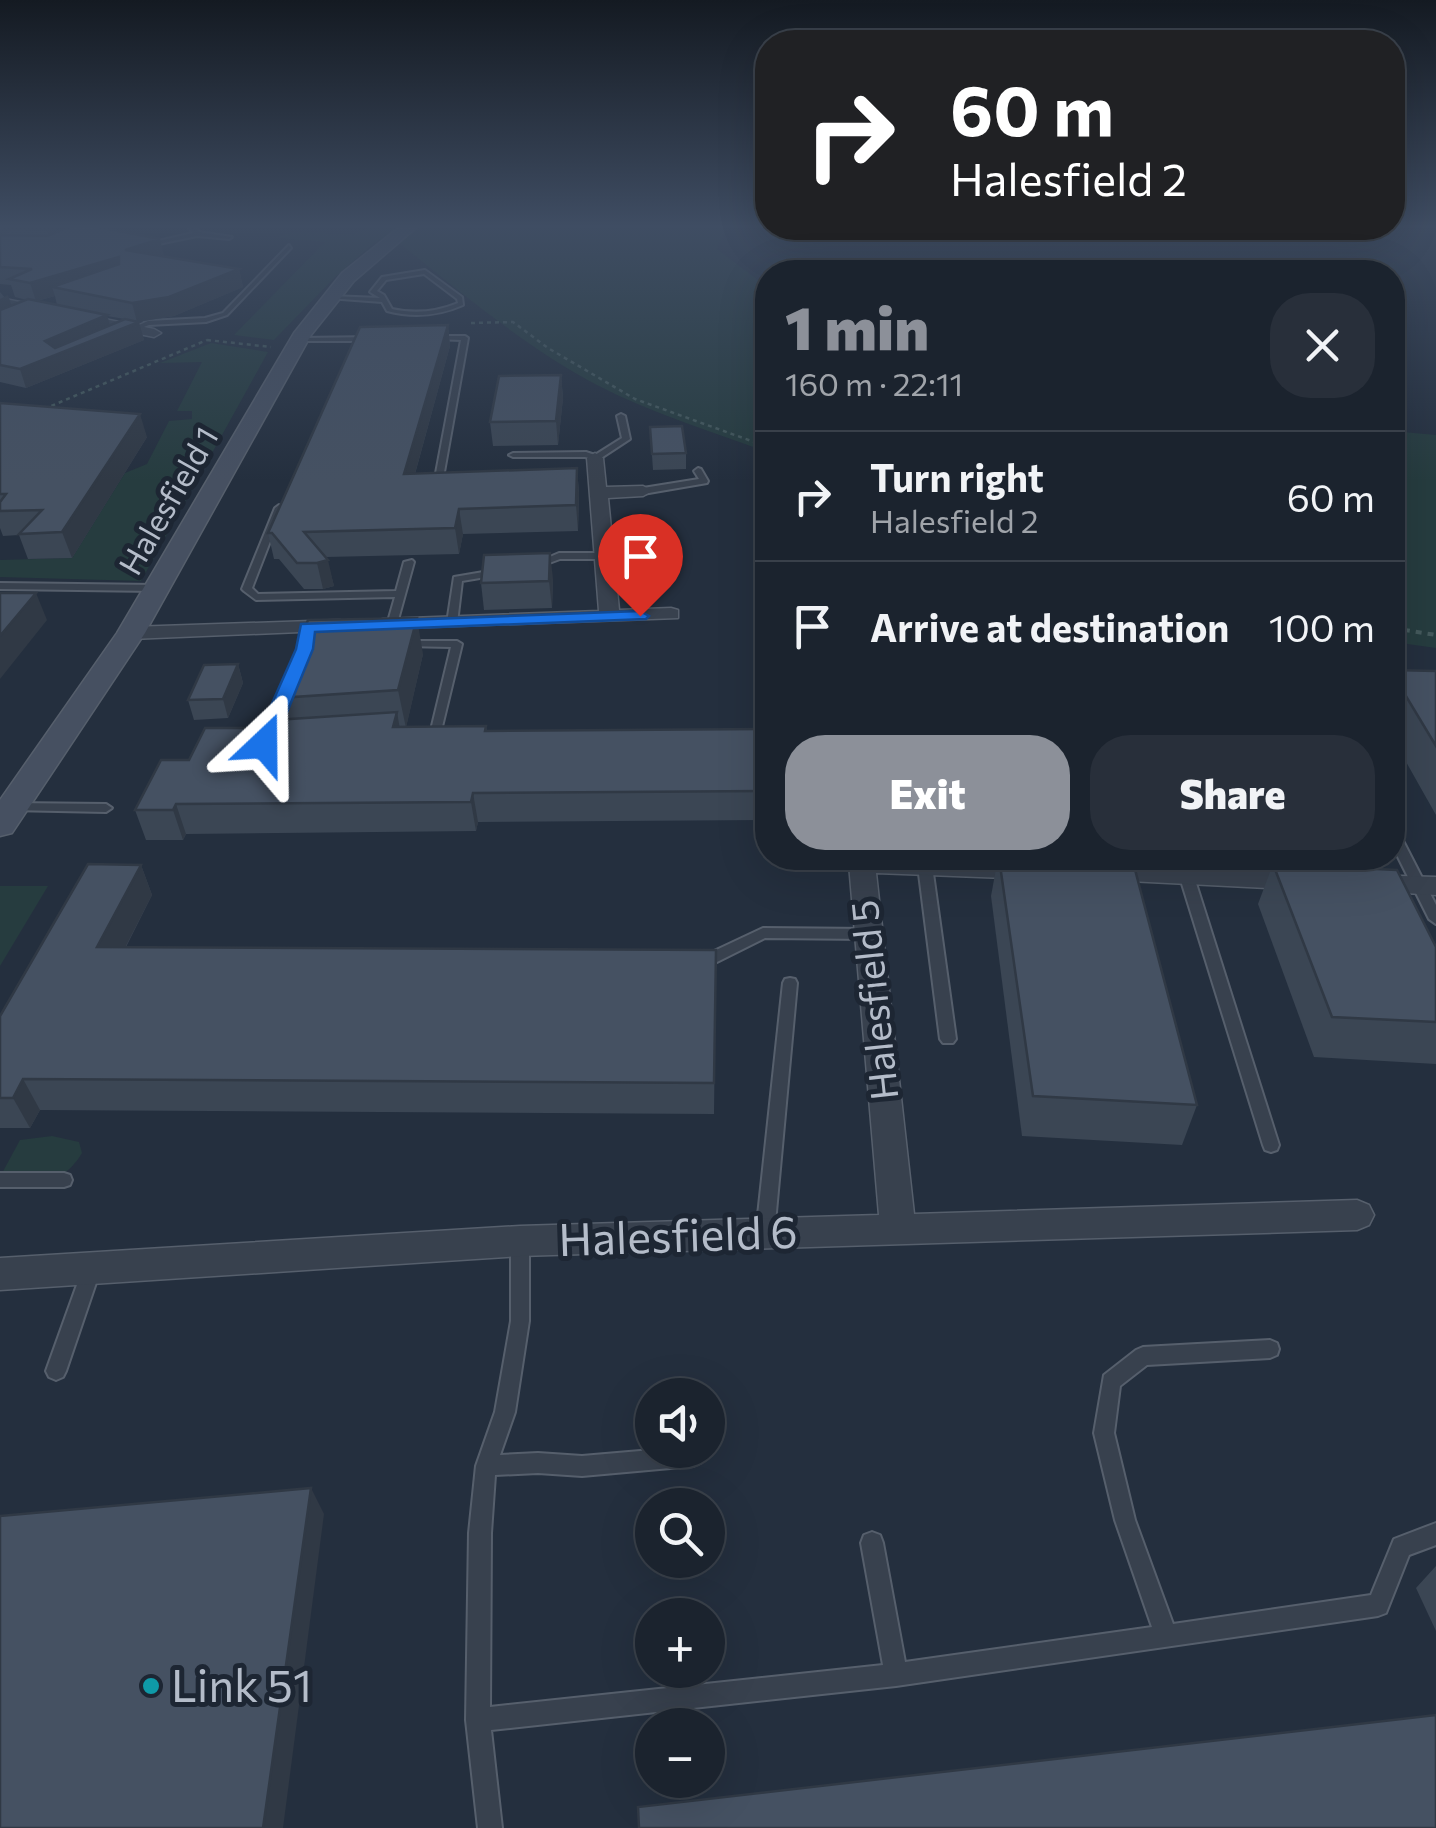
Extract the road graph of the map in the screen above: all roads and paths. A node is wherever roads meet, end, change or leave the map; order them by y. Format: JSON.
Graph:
{"nodes":[{"id":1,"x":32,"y":310,"type":"edge"},
{"id":2,"x":60,"y":310,"type":"edge"},
{"id":3,"x":230,"y":310,"type":"edge"},
{"id":4,"x":322,"y":310,"type":"edge"},
{"id":5,"x":391,"y":310,"type":"edge"},
{"id":6,"x":444,"y":310,"type":"edge"},
{"id":7,"x":14,"y":319,"type":"edge"},
{"id":8,"x":125,"y":330,"type":"junction"},
{"id":9,"x":103,"y":333,"type":"edge"},
{"id":10,"x":154,"y":333,"type":"joint"},
{"id":11,"x":430,"y":338,"type":"edge"},
{"id":12,"x":379,"y":339,"type":"edge"},
{"id":13,"x":207,"y":340,"type":"junction"},
{"id":14,"x":296,"y":345,"type":"junction"},
{"id":15,"x":548,"y":348,"type":"dead end"},
{"id":16,"x":34,"y":413,"type":"edge"},
{"id":17,"x":621,"y":416,"type":"dead end"},
{"id":18,"x":755,"y":443,"type":"edge"},
{"id":19,"x":513,"y":455,"type":"dead end"},
{"id":20,"x":595,"y":458,"type":"junction"},
{"id":21,"x":698,"y":471,"type":"dead end"},
{"id":22,"x":643,"y":491,"type":"joint"},
{"id":23,"x":436,"y":492,"type":"edge"},
{"id":24,"x":598,"y":493,"type":"junction"},
{"id":25,"x":278,"y":508,"type":"edge"},
{"id":26,"x":604,"y":556,"type":"junction"},
{"id":27,"x":410,"y":562,"type":"dead end"},
{"id":28,"x":531,"y":568,"type":"edge"},
{"id":29,"x":512,"y":570,"type":"edge"},
{"id":30,"x":0,"y":586,"type":"edge"},
{"id":31,"x":156,"y":588,"type":"junction"},
{"id":32,"x":400,"y":594,"type":"junction"},
{"id":33,"x":671,"y":614,"type":"dead end"},
{"id":34,"x":610,"y":617,"type":"junction"},
{"id":35,"x":452,"y":623,"type":"junction"},
{"id":36,"x":1405,"y":630,"type":"edge"},
{"id":37,"x":130,"y":633,"type":"junction"},
{"id":38,"x":396,"y":634,"type":"junction"},
{"id":39,"x":1436,"y":635,"type":"edge"},
{"id":40,"x":291,"y":681,"type":"edge"},
{"id":41,"x":417,"y":735,"type":"edge"},
{"id":42,"x":283,"y":743,"type":"edge"},
{"id":43,"x":106,"y":808,"type":"dead end"},
{"id":44,"x":6,"y":816,"type":"edge"},
{"id":45,"x":1405,"y":851,"type":"edge"},
{"id":46,"x":863,"y":870,"type":"edge"},
{"id":47,"x":919,"y":870,"type":"edge"},
{"id":48,"x":1033,"y":870,"type":"edge"},
{"id":49,"x":1113,"y":870,"type":"edge"},
{"id":50,"x":1185,"y":870,"type":"edge"},
{"id":51,"x":1223,"y":870,"type":"edge"},
{"id":52,"x":1428,"y":886,"type":"edge"},
{"id":53,"x":1436,"y":919,"type":"edge"},
{"id":54,"x":869,"y":934,"type":"junction"},
{"id":55,"x":694,"y":967,"type":"edge"},
{"id":56,"x":790,"y":983,"type":"dead end"},
{"id":57,"x":948,"y":1038,"type":"dead end"},
{"id":58,"x":1271,"y":1146,"type":"dead end"},
{"id":59,"x":0,"y":1180,"type":"edge"},
{"id":60,"x":64,"y":1180,"type":"dead end"},
{"id":61,"x":1357,"y":1216,"type":"dead end"},
{"id":62,"x":898,"y":1230,"type":"junction"},
{"id":63,"x":765,"y":1234,"type":"junction"},
{"id":64,"x":520,"y":1241,"type":"junction"},
{"id":65,"x":92,"y":1267,"type":"junction"},
{"id":66,"x":0,"y":1274,"type":"edge"},
{"id":67,"x":1270,"y":1350,"type":"dead end"},
{"id":68,"x":56,"y":1371,"type":"dead end"},
{"id":69,"x":635,"y":1461,"type":"edge"},
{"id":70,"x":486,"y":1466,"type":"junction"},
{"id":71,"x":1436,"y":1534,"type":"edge"},
{"id":72,"x":872,"y":1543,"type":"dead end"},
{"id":73,"x":1166,"y":1636,"type":"junction"},
{"id":74,"x":896,"y":1675,"type":"junction"},
{"id":75,"x":478,"y":1720,"type":"junction"},
{"id":76,"x":490,"y":1828,"type":"edge"}],
"edges":[{"from":1,"to":7,"type":"lane"},
{"from":2,"to":8,"type":"street"},
{"from":3,"to":8,"type":"lane"},
{"from":4,"to":14,"type":"street","name":"Halesfield 1"},
{"from":5,"to":6,"type":"lane"},
{"from":8,"to":9,"type":"lane"},
{"from":8,"to":10,"type":"street"},
{"from":10,"to":13,"type":"path"},
{"from":11,"to":23,"type":"lane"},
{"from":12,"to":14,"type":"lane"},
{"from":13,"to":14,"type":"path"},
{"from":13,"to":16,"type":"path"},
{"from":14,"to":31,"type":"street","name":"Halesfield 1"},
{"from":15,"to":18,"type":"path"},
{"from":17,"to":20,"type":"lane"},
{"from":19,"to":20,"type":"lane"},
{"from":20,"to":24,"type":"street"},
{"from":21,"to":22,"type":"lane"},
{"from":22,"to":24,"type":"street"},
{"from":24,"to":26,"type":"street"},
{"from":25,"to":32,"type":"lane"},
{"from":26,"to":28,"type":"lane"},
{"from":26,"to":34,"type":"street"},
{"from":27,"to":32,"type":"lane"},
{"from":29,"to":35,"type":"lane"},
{"from":30,"to":31,"type":"lane"},
{"from":31,"to":37,"type":"street","name":"Halesfield 1"},
{"from":32,"to":38,"type":"lane"},
{"from":33,"to":34,"type":"street"},
{"from":34,"to":35,"type":"street"},
{"from":35,"to":38,"type":"street"},
{"from":36,"to":39,"type":"path"},
{"from":37,"to":38,"type":"street"},
{"from":37,"to":44,"type":"street","name":"Halesfield 1"},
{"from":38,"to":41,"type":"lane"},
{"from":40,"to":42,"type":"lane"},
{"from":43,"to":44,"type":"lane"},
{"from":45,"to":52,"type":"lane"},
{"from":46,"to":54,"type":"street","name":"Halesfield 5"},
{"from":47,"to":57,"type":"lane"},
{"from":48,"to":49,"type":"street","name":"Halesfield 5"},
{"from":50,"to":58,"type":"lane"},
{"from":51,"to":52,"type":"street","name":"Halesfield 5"},
{"from":52,"to":53,"type":"lane"},
{"from":54,"to":55,"type":"lane"},
{"from":54,"to":62,"type":"street","name":"Halesfield 5"},
{"from":56,"to":63,"type":"lane"},
{"from":59,"to":60,"type":"lane"},
{"from":61,"to":62,"type":"street","name":"Halesfield 6"},
{"from":62,"to":63,"type":"street","name":"Halesfield 6"},
{"from":63,"to":64,"type":"street","name":"Halesfield 6"},
{"from":64,"to":65,"type":"street","name":"Halesfield 6"},
{"from":64,"to":70,"type":"lane"},
{"from":65,"to":66,"type":"street","name":"Halesfield 6"},
{"from":65,"to":68,"type":"lane"},
{"from":67,"to":73,"type":"lane"},
{"from":69,"to":70,"type":"lane"},
{"from":70,"to":75,"type":"lane"},
{"from":71,"to":73,"type":"lane"},
{"from":72,"to":74,"type":"lane"},
{"from":73,"to":74,"type":"lane"},
{"from":74,"to":75,"type":"lane"},
{"from":75,"to":76,"type":"lane"}]}
